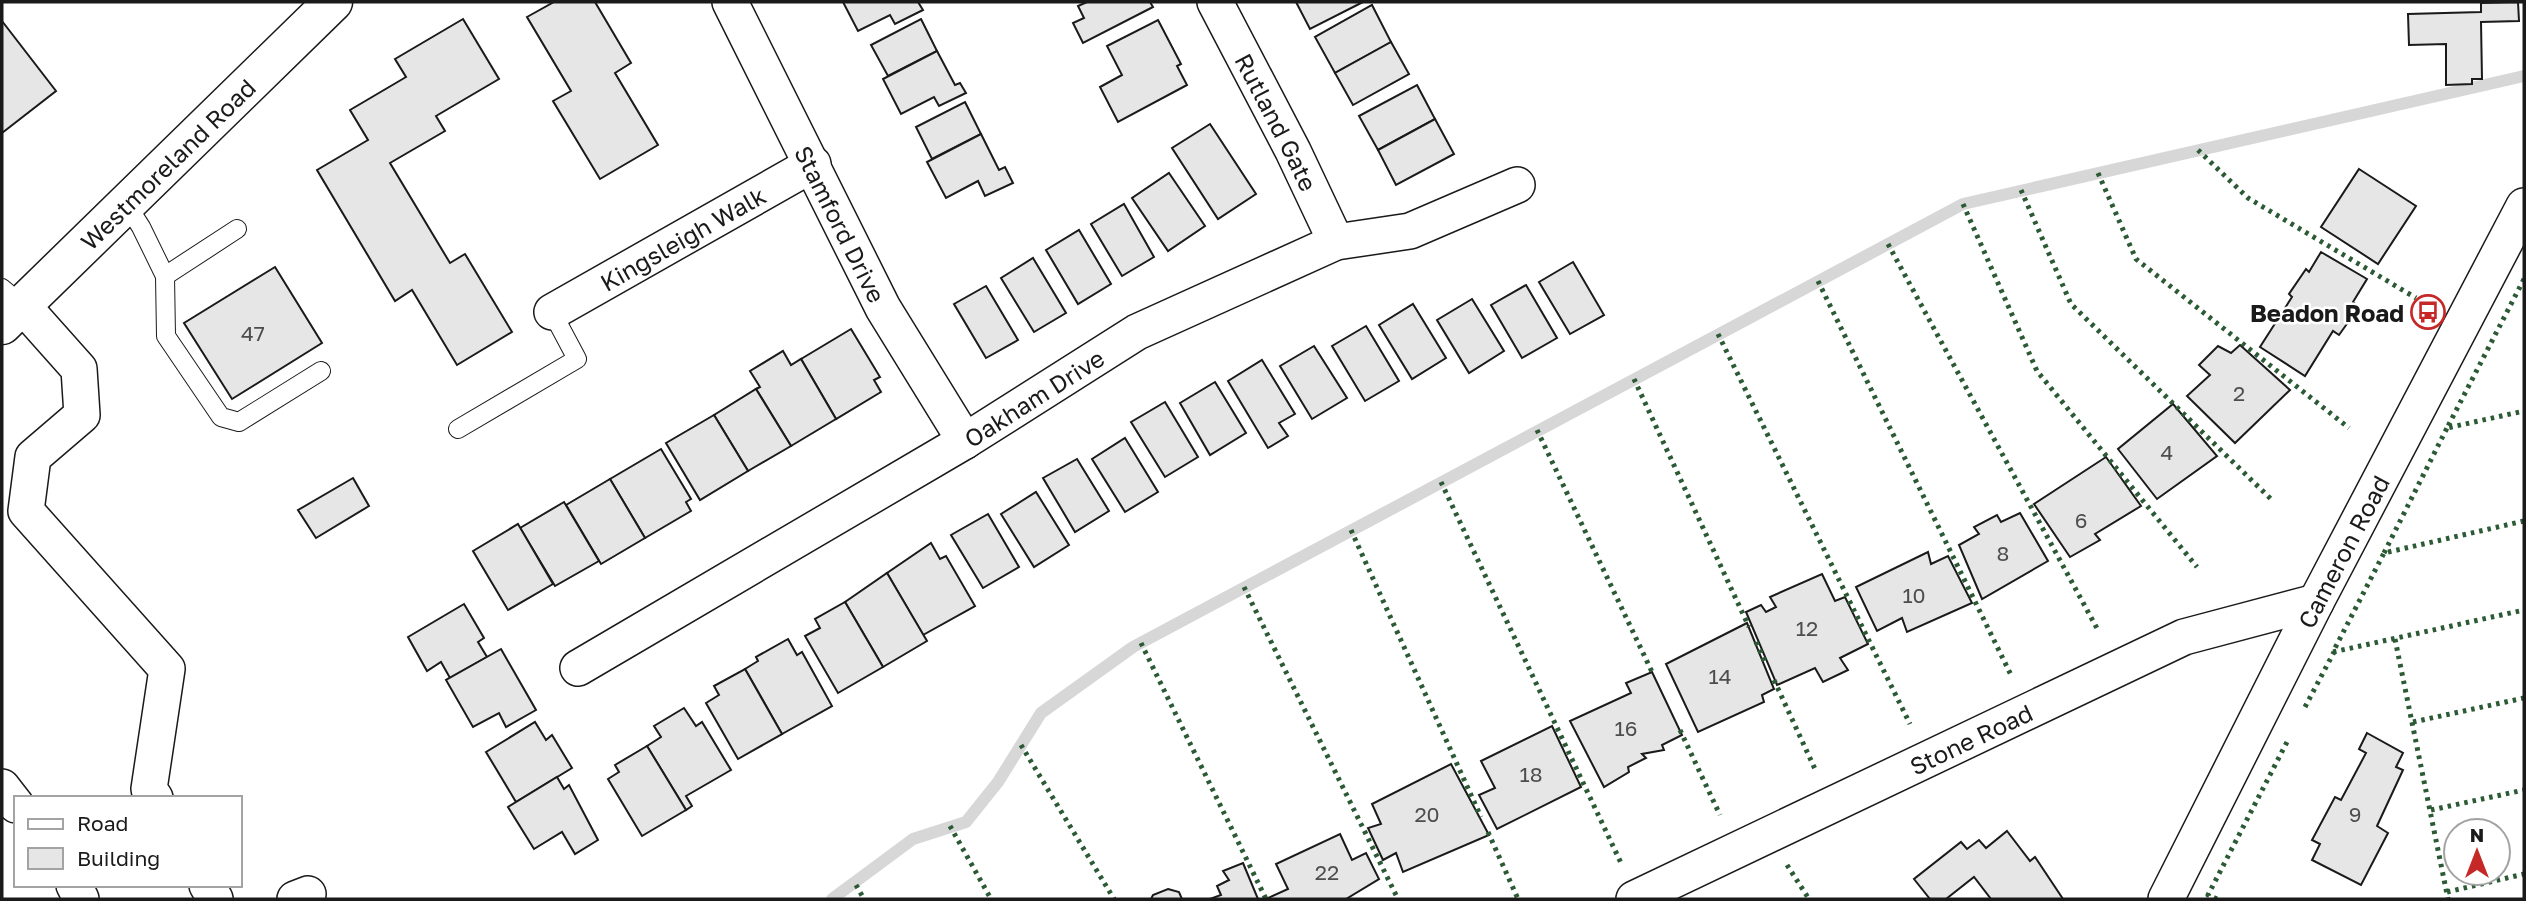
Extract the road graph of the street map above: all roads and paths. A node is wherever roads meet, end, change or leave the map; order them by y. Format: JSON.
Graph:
{"nodes":[{"id":1,"x":333,"y":2,"type":"edge"},
{"id":2,"x":730,"y":2,"type":"edge"},
{"id":3,"x":1215,"y":2,"type":"edge"},
{"id":4,"x":813,"y":164,"type":"junction"},
{"id":5,"x":1517,"y":184,"type":"dead end"},
{"id":6,"x":125,"y":202,"type":"junction"},
{"id":7,"x":2524,"y":206,"type":"edge"},
{"id":8,"x":237,"y":229,"type":"dead end"},
{"id":9,"x":1336,"y":242,"type":"junction"},
{"id":10,"x":165,"y":276,"type":"junction"},
{"id":11,"x":9,"y":306,"type":"edge"},
{"id":12,"x":552,"y":312,"type":"joint"},
{"id":13,"x":321,"y":371,"type":"dead end"},
{"id":14,"x":458,"y":429,"type":"dead end"},
{"id":15,"x":965,"y":441,"type":"junction"},
{"id":16,"x":2316,"y":602,"type":"junction"},
{"id":17,"x":578,"y":668,"type":"dead end"},
{"id":18,"x":2,"y":787,"type":"edge"},
{"id":19,"x":154,"y":796,"type":"edge"},
{"id":20,"x":14,"y":802,"type":"edge"},
{"id":21,"x":1634,"y":899,"type":"edge"},
{"id":22,"x":2166,"y":899,"type":"edge"}],
"edges":[{"from":1,"to":6,"type":"main road","name":"Westmoreland Road"},
{"from":2,"to":4,"type":"street","name":"Stamford Drive"},
{"from":3,"to":9,"type":"street","name":"Rutland Gate"},
{"from":4,"to":12,"type":"street","name":"Kingsleigh Walk"},
{"from":4,"to":15,"type":"street","name":"Stamford Drive"},
{"from":5,"to":9,"type":"street","name":"Oakham Drive"},
{"from":6,"to":10,"type":"lane"},
{"from":6,"to":11,"type":"main road","name":"Westmoreland Road"},
{"from":7,"to":16,"type":"street","name":"Cameron Road"},
{"from":8,"to":10,"type":"lane"},
{"from":9,"to":15,"type":"street","name":"Oakham Drive"},
{"from":10,"to":13,"type":"lane"},
{"from":11,"to":19,"type":"street"},
{"from":12,"to":14,"type":"lane"},
{"from":15,"to":17,"type":"street","name":"Oakham Drive"},
{"from":16,"to":21,"type":"street","name":"Stone Road"},
{"from":16,"to":22,"type":"street","name":"Cameron Road"},
{"from":18,"to":20,"type":"street"}]}
